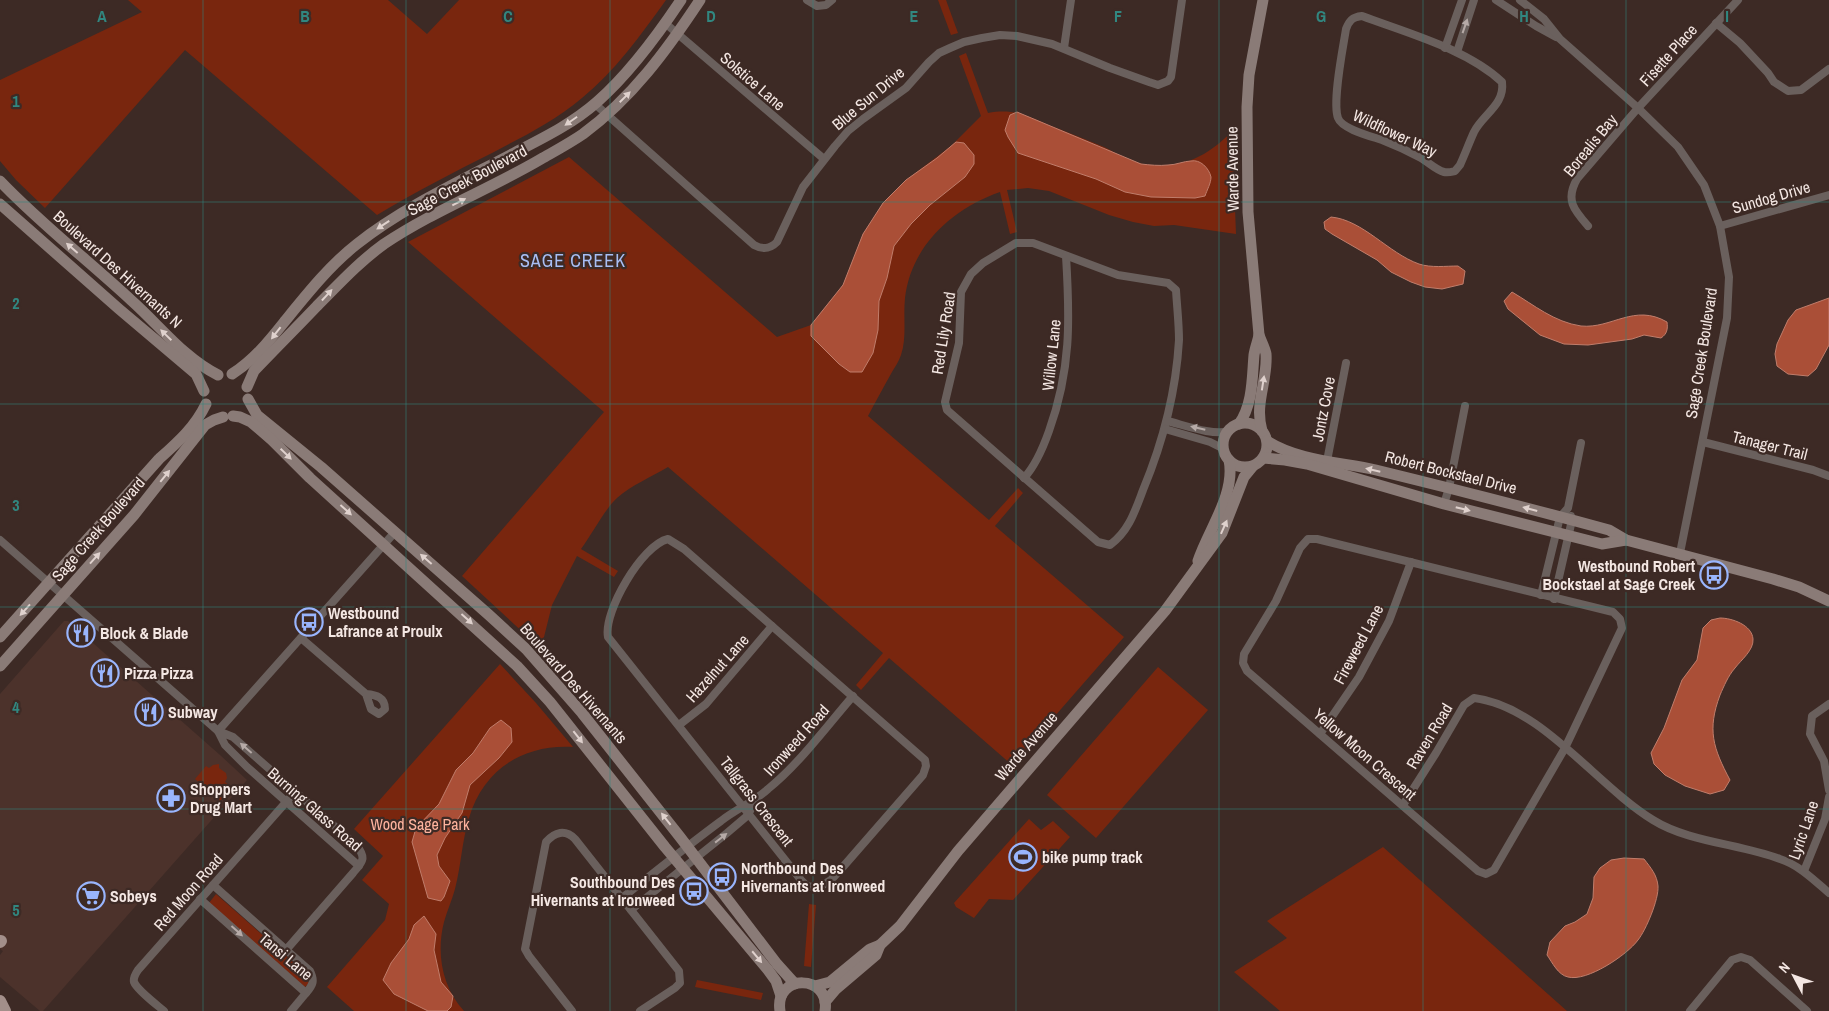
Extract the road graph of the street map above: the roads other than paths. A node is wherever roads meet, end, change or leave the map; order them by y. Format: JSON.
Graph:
{"nodes":[{"id":1,"x":681,"y":0,"type":"edge"},
{"id":2,"x":700,"y":0,"type":"edge"},
{"id":3,"x":806,"y":0,"type":"edge"},
{"id":4,"x":832,"y":0,"type":"edge"},
{"id":5,"x":1071,"y":0,"type":"edge"},
{"id":6,"x":1182,"y":0,"type":"edge"},
{"id":7,"x":1462,"y":0,"type":"edge"},
{"id":8,"x":1474,"y":0,"type":"edge"},
{"id":9,"x":1496,"y":0,"type":"edge"},
{"id":10,"x":1520,"y":0,"type":"edge"},
{"id":11,"x":1738,"y":0,"type":"edge"},
{"id":12,"x":1264,"y":1,"type":"edge"},
{"id":13,"x":665,"y":23,"type":"junction"},
{"id":14,"x":1716,"y":23,"type":"junction"},
{"id":15,"x":677,"y":33,"type":"junction"},
{"id":16,"x":1560,"y":39,"type":"junction"},
{"id":17,"x":1064,"y":48,"type":"junction"},
{"id":18,"x":1445,"y":48,"type":"junction"},
{"id":19,"x":1457,"y":52,"type":"junction"},
{"id":20,"x":1829,"y":69,"type":"edge"},
{"id":21,"x":595,"y":104,"type":"junction"},
{"id":22,"x":1638,"y":108,"type":"junction"},
{"id":23,"x":606,"y":115,"type":"junction"},
{"id":24,"x":824,"y":159,"type":"junction"},
{"id":25,"x":0,"y":181,"type":"edge"},
{"id":26,"x":1829,"y":195,"type":"edge"},
{"id":27,"x":0,"y":204,"type":"edge"},
{"id":28,"x":1588,"y":226,"type":"dead end"},
{"id":29,"x":1720,"y":226,"type":"junction"},
{"id":30,"x":1066,"y":256,"type":"junction"},
{"id":31,"x":1259,"y":335,"type":"junction"},
{"id":32,"x":1346,"y":363,"type":"dead end"},
{"id":33,"x":232,"y":374,"type":"junction"},
{"id":34,"x":218,"y":375,"type":"junction"},
{"id":35,"x":247,"y":387,"type":"junction"},
{"id":36,"x":204,"y":391,"type":"junction"},
{"id":37,"x":248,"y":399,"type":"junction"},
{"id":38,"x":206,"y":404,"type":"junction"},
{"id":39,"x":1465,"y":406,"type":"dead end"},
{"id":40,"x":228,"y":417,"type":"junction"},
{"id":41,"x":1166,"y":425,"type":"junction"},
{"id":42,"x":1234,"y":428,"type":"junction"},
{"id":43,"x":1264,"y":436,"type":"junction"},
{"id":44,"x":1703,"y":442,"type":"junction"},
{"id":45,"x":1581,"y":443,"type":"dead end"},
{"id":46,"x":1224,"y":449,"type":"junction"},
{"id":47,"x":1263,"y":458,"type":"junction"},
{"id":48,"x":1229,"y":460,"type":"junction"},
{"id":49,"x":1327,"y":461,"type":"junction"},
{"id":50,"x":1253,"y":466,"type":"junction"},
{"id":51,"x":1829,"y":476,"type":"edge"},
{"id":52,"x":1024,"y":478,"type":"junction"},
{"id":53,"x":1449,"y":488,"type":"junction"},
{"id":54,"x":1444,"y":504,"type":"junction"},
{"id":55,"x":1564,"y":512,"type":"junction"},
{"id":56,"x":1572,"y":520,"type":"junction"},
{"id":57,"x":395,"y":532,"type":"junction"},
{"id":58,"x":1557,"y":533,"type":"junction"},
{"id":59,"x":1569,"y":536,"type":"junction"},
{"id":60,"x":0,"y":540,"type":"edge"},
{"id":61,"x":1626,"y":540,"type":"junction"},
{"id":62,"x":384,"y":544,"type":"junction"},
{"id":63,"x":1680,"y":553,"type":"junction"},
{"id":64,"x":1411,"y":562,"type":"junction"},
{"id":65,"x":1196,"y":567,"type":"junction"},
{"id":66,"x":49,"y":582,"type":"junction"},
{"id":67,"x":63,"y":594,"type":"junction"},
{"id":68,"x":1541,"y":595,"type":"junction"},
{"id":69,"x":1554,"y":599,"type":"junction"},
{"id":70,"x":1829,"y":601,"type":"edge"},
{"id":71,"x":772,"y":626,"type":"junction"},
{"id":72,"x":0,"y":637,"type":"edge"},
{"id":73,"x":301,"y":638,"type":"junction"},
{"id":74,"x":0,"y":666,"type":"edge"},
{"id":75,"x":366,"y":694,"type":"dead end"},
{"id":76,"x":853,"y":696,"type":"junction"},
{"id":77,"x":1829,"y":704,"type":"edge"},
{"id":78,"x":679,"y":725,"type":"junction"},
{"id":79,"x":218,"y":731,"type":"junction"},
{"id":80,"x":1320,"y":734,"type":"junction"},
{"id":81,"x":1565,"y":748,"type":"junction"},
{"id":82,"x":1829,"y":790,"type":"edge"},
{"id":83,"x":295,"y":792,"type":"junction"},
{"id":84,"x":1829,"y":797,"type":"edge"},
{"id":85,"x":757,"y":799,"type":"junction"},
{"id":86,"x":286,"y":802,"type":"junction"},
{"id":87,"x":743,"y":806,"type":"junction"},
{"id":88,"x":1403,"y":806,"type":"junction"},
{"id":89,"x":748,"y":813,"type":"junction"},
{"id":90,"x":688,"y":847,"type":"junction"},
{"id":91,"x":674,"y":857,"type":"junction"},
{"id":92,"x":696,"y":858,"type":"junction"},
{"id":93,"x":359,"y":866,"type":"junction"},
{"id":94,"x":682,"y":868,"type":"junction"},
{"id":95,"x":1804,"y":871,"type":"junction"},
{"id":96,"x":213,"y":885,"type":"junction"},
{"id":97,"x":1829,"y":893,"type":"edge"},
{"id":98,"x":622,"y":898,"type":"junction"},
{"id":99,"x":200,"y":899,"type":"junction"},
{"id":100,"x":631,"y":910,"type":"junction"},
{"id":101,"x":880,"y":945,"type":"junction"},
{"id":102,"x":286,"y":950,"type":"junction"},
{"id":103,"x":795,"y":984,"type":"junction"},
{"id":104,"x":815,"y":986,"type":"junction"},
{"id":105,"x":306,"y":993,"type":"junction"},
{"id":106,"x":781,"y":996,"type":"junction"},
{"id":107,"x":0,"y":1001,"type":"edge"},
{"id":108,"x":825,"y":1007,"type":"edge"},
{"id":109,"x":5,"y":1011,"type":"edge"},
{"id":110,"x":164,"y":1011,"type":"edge"},
{"id":111,"x":291,"y":1011,"type":"edge"},
{"id":112,"x":572,"y":1011,"type":"edge"},
{"id":113,"x":640,"y":1011,"type":"edge"},
{"id":114,"x":779,"y":1011,"type":"edge"},
{"id":115,"x":1690,"y":1011,"type":"edge"},
{"id":116,"x":1807,"y":1011,"type":"edge"}],
"edges":[{"from":1,"to":13,"type":"street","name":"Sage Creek Boulevard"},
{"from":2,"to":15,"type":"street","name":"Sage Creek Boulevard"},
{"from":3,"to":4,"type":"street"},
{"from":5,"to":17,"type":"street"},
{"from":6,"to":17,"type":"street","name":"Blue Sun Drive"},
{"from":7,"to":18,"type":"street"},
{"from":19,"to":8,"type":"street","one_way":true},
{"from":9,"to":16,"type":"street","name":"Sage Creek Boulevard"},
{"from":10,"to":16,"type":"street","name":"Sage Creek Boulevard"},
{"from":11,"to":14,"type":"street","name":"Fisette Place"},
{"from":12,"to":31,"type":"street","name":"Warde Avenue"},
{"from":13,"to":15,"type":"street","name":"Solstice Lane"},
{"from":13,"to":21,"type":"street","name":"Sage Creek Boulevard"},
{"from":14,"to":20,"type":"street"},
{"from":14,"to":22,"type":"street","name":"Fisette Place"},
{"from":23,"to":15,"type":"street","name":"Sage Creek Boulevard","one_way":true},
{"from":15,"to":24,"type":"street","name":"Solstice Lane"},
{"from":16,"to":22,"type":"street","name":"Sage Creek Boulevard"},
{"from":17,"to":24,"type":"street","name":"Blue Sun Drive"},
{"from":18,"to":19,"type":"street","name":"Wildflower Way"},
{"from":18,"to":19,"type":"street","name":"Wildflower Way"},
{"from":21,"to":23,"type":"street","name":"Blue Sun Drive"},
{"from":21,"to":33,"type":"street","name":"Sage Creek Boulevard","one_way":true},
{"from":22,"to":28,"type":"street","name":"Borealis Bay"},
{"from":22,"to":29,"type":"street","name":"Sage Creek Boulevard"},
{"from":23,"to":24,"type":"street","name":"Blue Sun Drive"},
{"from":35,"to":23,"type":"street","name":"Sage Creek Boulevard","one_way":true},
{"from":34,"to":25,"type":"street","name":"Boulevard Des Hivernants N","one_way":true},
{"from":26,"to":29,"type":"street","name":"Sundog Drive"},
{"from":27,"to":36,"type":"street","name":"Boulevard Des Hivernants N"},
{"from":29,"to":44,"type":"street","name":"Sage Creek Boulevard"},
{"from":30,"to":41,"type":"street","name":"Red Lily Road"},
{"from":30,"to":52,"type":"street","name":"Willow Lane"},
{"from":30,"to":52,"type":"street","name":"Red Lily Road"},
{"from":31,"to":42,"type":"street","name":"Warde Avenue"},
{"from":43,"to":31,"type":"street","name":"Warde Avenue","one_way":true},
{"from":32,"to":49,"type":"street","name":"Jontz Cove"},
{"from":33,"to":34,"type":"street"},
{"from":33,"to":35,"type":"street"},
{"from":34,"to":36,"type":"street"},
{"from":35,"to":37,"type":"street"},
{"from":36,"to":38,"type":"street"},
{"from":37,"to":40,"type":"street"},
{"from":37,"to":57,"type":"street","name":"Boulevard Des Hivernants"},
{"from":38,"to":40,"type":"street"},
{"from":38,"to":66,"type":"street","name":"Sage Creek Boulevard"},
{"from":39,"to":53,"type":"street"},
{"from":40,"to":62,"type":"street","name":"Boulevard Des Hivernants","one_way":true},
{"from":67,"to":40,"type":"street","name":"Sage Creek Boulevard","one_way":true},
{"from":42,"to":41,"type":"street","one_way":true},
{"from":41,"to":46,"type":"street"},
{"from":41,"to":52,"type":"street","name":"Red Lily Road"},
{"from":42,"to":43,"type":"street"},
{"from":42,"to":46,"type":"street"},
{"from":43,"to":47,"type":"street"},
{"from":43,"to":49,"type":"street","name":"Robert Bockstael Drive"},
{"from":44,"to":51,"type":"street","name":"Tanager Trail"},
{"from":44,"to":63,"type":"street","name":"Sage Creek Boulevard"},
{"from":45,"to":55,"type":"street"},
{"from":46,"to":48,"type":"street"},
{"from":47,"to":50,"type":"street"},
{"from":47,"to":54,"type":"street","name":"Robert Bockstael Drive"},
{"from":48,"to":50,"type":"street"},
{"from":48,"to":65,"type":"street","name":"Warde Avenue"},
{"from":53,"to":49,"type":"street","name":"Robert Bockstael Drive","one_way":true},
{"from":65,"to":50,"type":"street","name":"Warde Avenue","one_way":true},
{"from":53,"to":54,"type":"street"},
{"from":55,"to":53,"type":"street","name":"Robert Bockstael Drive","one_way":true},
{"from":54,"to":58,"type":"street","name":"Robert Bockstael Drive","one_way":true},
{"from":55,"to":56,"type":"street","name":"Robert Bockstael Drive"},
{"from":55,"to":58,"type":"street"},
{"from":56,"to":59,"type":"street"},
{"from":56,"to":61,"type":"street","name":"Robert Bockstael Drive"},
{"from":57,"to":62,"type":"street"},
{"from":90,"to":57,"type":"street","name":"Boulevard Des Hivernants","one_way":true},
{"from":58,"to":59,"type":"street","name":"Robert Bockstael Drive"},
{"from":58,"to":68,"type":"street"},
{"from":59,"to":61,"type":"street","name":"Robert Bockstael Drive"},
{"from":59,"to":69,"type":"street"},
{"from":60,"to":66,"type":"street","name":"Burning Glass Road"},
{"from":61,"to":63,"type":"street","name":"Robert Bockstael Drive"},
{"from":62,"to":73,"type":"street"},
{"from":62,"to":91,"type":"street","name":"Boulevard Des Hivernants","one_way":true},
{"from":63,"to":70,"type":"street","name":"Robert Bockstael Drive"},
{"from":64,"to":68,"type":"street","name":"Yellow Moon Crescent"},
{"from":64,"to":80,"type":"street","name":"Fireweed Lane"},
{"from":64,"to":80,"type":"street","name":"Yellow Moon Crescent"},
{"from":65,"to":101,"type":"street","name":"Warde Avenue"},
{"from":66,"to":67,"type":"street","name":"Burning Glass Road"},
{"from":66,"to":72,"type":"street","name":"Sage Creek Boulevard","one_way":true},
{"from":67,"to":74,"type":"street","name":"Sage Creek Boulevard"},
{"from":67,"to":79,"type":"street","name":"Burning Glass Road"},
{"from":68,"to":69,"type":"street","name":"Yellow Moon Crescent"},
{"from":69,"to":81,"type":"street","name":"Yellow Moon Crescent"},
{"from":71,"to":76,"type":"street","name":"Tallgrass Crescent"},
{"from":71,"to":78,"type":"street","name":"Hazelnut Lane"},
{"from":71,"to":78,"type":"street","name":"Tallgrass Crescent"},
{"from":73,"to":75,"type":"street"},
{"from":73,"to":79,"type":"street"},
{"from":76,"to":85,"type":"street","name":"Ironweed Road"},
{"from":76,"to":89,"type":"street","name":"Tallgrass Crescent"},
{"from":77,"to":82,"type":"street","name":"Lyric Lane"},
{"from":78,"to":87,"type":"street","name":"Tallgrass Crescent"},
{"from":83,"to":79,"type":"street","name":"Burning Glass Road","one_way":true},
{"from":79,"to":86,"type":"street","name":"Burning Glass Road"},
{"from":80,"to":88,"type":"street","name":"Yellow Moon Crescent"},
{"from":81,"to":88,"type":"street","name":"Raven Road"},
{"from":81,"to":88,"type":"street","name":"Yellow Moon Crescent"},
{"from":81,"to":95,"type":"street"},
{"from":83,"to":86,"type":"street","name":"Red Moon Road"},
{"from":83,"to":93,"type":"street","name":"Burning Glass Road"},
{"from":84,"to":95,"type":"street","name":"Lyric Lane"},
{"from":85,"to":87,"type":"street","name":"Ironweed Road"},
{"from":85,"to":89,"type":"street","name":"Ironweed Road"},
{"from":86,"to":93,"type":"street","name":"Burning Glass Road"},
{"from":86,"to":96,"type":"street","name":"Red Moon Road"},
{"from":87,"to":89,"type":"street","name":"Tallgrass Crescent"},
{"from":87,"to":90,"type":"street","name":"Ironweed Road"},
{"from":92,"to":89,"type":"street","name":"Ironweed Road","one_way":true},
{"from":90,"to":91,"type":"street","name":"Ironweed Road"},
{"from":90,"to":92,"type":"street","name":"Boulevard Des Hivernants"},
{"from":91,"to":94,"type":"street","name":"Boulevard Des Hivernants"},
{"from":91,"to":98,"type":"street","name":"Ironweed Road"},
{"from":92,"to":94,"type":"street","name":"Ironweed Road"},
{"from":92,"to":103,"type":"street","name":"Boulevard Des Hivernants"},
{"from":93,"to":102,"type":"street"},
{"from":94,"to":100,"type":"street","name":"Ironweed Road"},
{"from":94,"to":106,"type":"street","name":"Boulevard Des Hivernants","one_way":true},
{"from":95,"to":97,"type":"street"},
{"from":96,"to":99,"type":"street","name":"Red Moon Road"},
{"from":96,"to":102,"type":"street","name":"Tansi Lane"},
{"from":98,"to":100,"type":"street"},
{"from":98,"to":112,"type":"street"},
{"from":99,"to":105,"type":"street","name":"Tansi Lane","one_way":true},
{"from":99,"to":110,"type":"street","name":"Red Moon Road"},
{"from":100,"to":113,"type":"street"},
{"from":101,"to":104,"type":"street","name":"Warde Avenue"},
{"from":101,"to":108,"type":"street","name":"Warde Avenue"},
{"from":102,"to":105,"type":"street","name":"Tansi Lane"},
{"from":103,"to":104,"type":"street"},
{"from":103,"to":106,"type":"street"},
{"from":104,"to":108,"type":"street"},
{"from":105,"to":111,"type":"street"},
{"from":106,"to":114,"type":"street"},
{"from":107,"to":109,"type":"main road"},
{"from":115,"to":116,"type":"street"}]}
